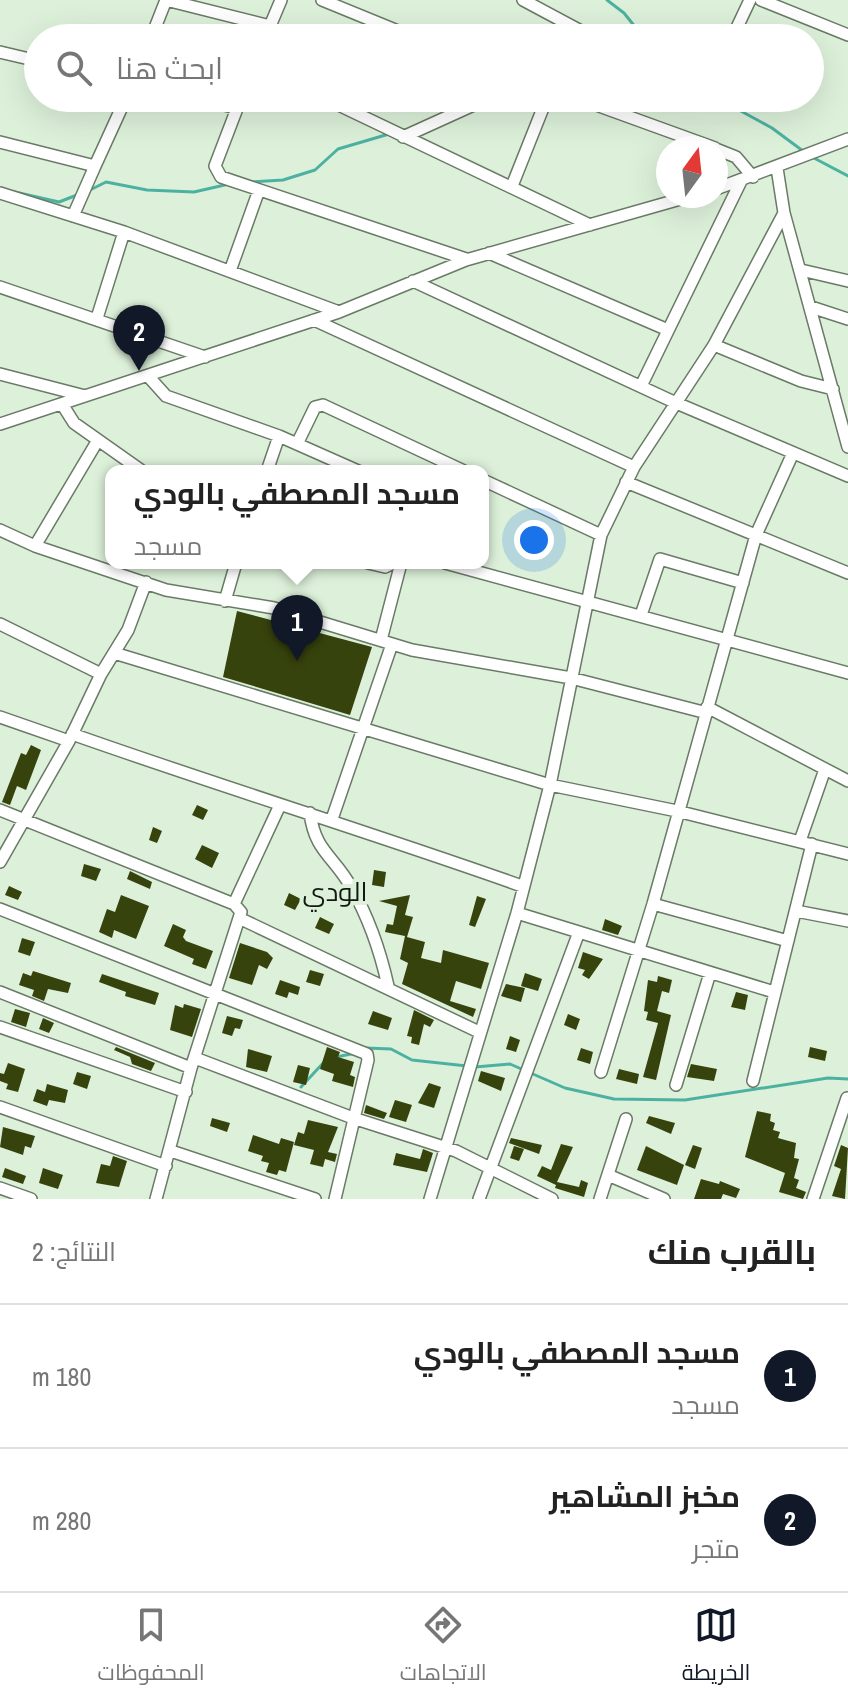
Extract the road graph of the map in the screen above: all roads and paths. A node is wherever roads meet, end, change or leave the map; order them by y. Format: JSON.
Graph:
{"nodes":[{"id":1,"x":166,"y":0,"type":"edge"},
{"id":2,"x":281,"y":0,"type":"edge"},
{"id":3,"x":322,"y":0,"type":"edge"},
{"id":4,"x":523,"y":0,"type":"edge"},
{"id":5,"x":750,"y":0,"type":"edge"},
{"id":6,"x":761,"y":0,"type":"edge"},
{"id":7,"x":157,"y":24,"type":"edge"},
{"id":8,"x":242,"y":24,"type":"edge"},
{"id":9,"x":271,"y":24,"type":"edge"},
{"id":10,"x":381,"y":24,"type":"edge"},
{"id":11,"x":568,"y":24,"type":"edge"},
{"id":12,"x":739,"y":24,"type":"edge"},
{"id":13,"x":821,"y":24,"type":"edge"},
{"id":14,"x":824,"y":25,"type":"edge"},
{"id":15,"x":848,"y":35,"type":"edge"},
{"id":16,"x":0,"y":52,"type":"edge"},
{"id":17,"x":24,"y":58,"type":"edge"},
{"id":18,"x":120,"y":112,"type":"edge"},
{"id":19,"x":236,"y":112,"type":"edge"},
{"id":20,"x":352,"y":112,"type":"edge"},
{"id":21,"x":458,"y":112,"type":"edge"},
{"id":22,"x":541,"y":112,"type":"edge"},
{"id":23,"x":617,"y":112,"type":"edge"},
{"id":24,"x":682,"y":136,"type":"edge"},
{"id":25,"x":403,"y":137,"type":"junction"},
{"id":26,"x":848,"y":139,"type":"edge"},
{"id":27,"x":0,"y":142,"type":"edge"},
{"id":28,"x":728,"y":154,"type":"edge"},
{"id":29,"x":95,"y":166,"type":"junction"},
{"id":30,"x":777,"y":168,"type":"junction"},
{"id":31,"x":747,"y":179,"type":"junction"},
{"id":32,"x":728,"y":185,"type":"edge"},
{"id":33,"x":512,"y":186,"type":"junction"},
{"id":34,"x":259,"y":190,"type":"junction"},
{"id":35,"x":0,"y":193,"type":"edge"},
{"id":36,"x":656,"y":206,"type":"edge"},
{"id":37,"x":784,"y":213,"type":"junction"},
{"id":38,"x":73,"y":216,"type":"junction"},
{"id":39,"x":590,"y":225,"type":"junction"},
{"id":40,"x":124,"y":232,"type":"junction"},
{"id":41,"x":489,"y":253,"type":"junction"},
{"id":42,"x":466,"y":260,"type":"junction"},
{"id":43,"x":801,"y":270,"type":"junction"},
{"id":44,"x":230,"y":271,"type":"junction"},
{"id":45,"x":413,"y":281,"type":"junction"},
{"id":46,"x":848,"y":281,"type":"edge"},
{"id":47,"x":0,"y":287,"type":"edge"},
{"id":48,"x":811,"y":307,"type":"junction"},
{"id":49,"x":339,"y":312,"type":"junction"},
{"id":50,"x":97,"y":318,"type":"junction"},
{"id":51,"x":848,"y":319,"type":"edge"},
{"id":52,"x":314,"y":320,"type":"junction"},
{"id":53,"x":668,"y":330,"type":"junction"},
{"id":54,"x":714,"y":345,"type":"junction"},
{"id":55,"x":205,"y":357,"type":"junction"},
{"id":56,"x":0,"y":374,"type":"edge"},
{"id":57,"x":148,"y":376,"type":"junction"},
{"id":58,"x":641,"y":386,"type":"junction"},
{"id":59,"x":833,"y":389,"type":"junction"},
{"id":60,"x":86,"y":396,"type":"junction"},
{"id":61,"x":674,"y":402,"type":"junction"},
{"id":62,"x":62,"y":404,"type":"junction"},
{"id":63,"x":0,"y":424,"type":"edge"},
{"id":64,"x":279,"y":436,"type":"junction"},
{"id":65,"x":98,"y":440,"type":"junction"},
{"id":66,"x":297,"y":444,"type":"junction"},
{"id":67,"x":848,"y":447,"type":"edge"},
{"id":68,"x":793,"y":453,"type":"junction"},
{"id":69,"x":133,"y":465,"type":"edge"},
{"id":70,"x":269,"y":465,"type":"edge"},
{"id":71,"x":344,"y":465,"type":"edge"},
{"id":72,"x":451,"y":465,"type":"edge"},
{"id":73,"x":634,"y":467,"type":"junction"},
{"id":74,"x":848,"y":476,"type":"edge"},
{"id":75,"x":626,"y":482,"type":"junction"},
{"id":76,"x":489,"y":483,"type":"edge"},
{"id":77,"x":0,"y":530,"type":"edge"},
{"id":78,"x":601,"y":535,"type":"junction"},
{"id":79,"x":756,"y":535,"type":"junction"},
{"id":80,"x":35,"y":546,"type":"junction"},
{"id":81,"x":105,"y":569,"type":"edge"},
{"id":82,"x":106,"y":569,"type":"edge"},
{"id":83,"x":234,"y":569,"type":"edge"},
{"id":84,"x":400,"y":569,"type":"edge"},
{"id":85,"x":467,"y":569,"type":"edge"},
{"id":86,"x":848,"y":573,"type":"edge"},
{"id":87,"x":146,"y":582,"type":"junction"},
{"id":88,"x":743,"y":583,"type":"junction"},
{"id":89,"x":225,"y":601,"type":"junction"},
{"id":90,"x":587,"y":601,"type":"junction"},
{"id":91,"x":641,"y":615,"type":"junction"},
{"id":92,"x":0,"y":624,"type":"edge"},
{"id":93,"x":728,"y":639,"type":"junction"},
{"id":94,"x":386,"y":642,"type":"junction"},
{"id":95,"x":114,"y":653,"type":"junction"},
{"id":96,"x":848,"y":673,"type":"edge"},
{"id":97,"x":101,"y":674,"type":"junction"},
{"id":98,"x":571,"y":678,"type":"junction"},
{"id":99,"x":707,"y":710,"type":"junction"},
{"id":100,"x":0,"y":717,"type":"edge"},
{"id":101,"x":363,"y":728,"type":"junction"},
{"id":102,"x":71,"y":737,"type":"junction"},
{"id":103,"x":824,"y":772,"type":"junction"},
{"id":104,"x":848,"y":781,"type":"edge"},
{"id":105,"x":550,"y":785,"type":"junction"},
{"id":106,"x":280,"y":805,"type":"junction"},
{"id":107,"x":0,"y":810,"type":"edge"},
{"id":108,"x":677,"y":811,"type":"junction"},
{"id":109,"x":310,"y":813,"type":"junction"},
{"id":110,"x":24,"y":819,"type":"junction"},
{"id":111,"x":332,"y":819,"type":"junction"},
{"id":112,"x":806,"y":843,"type":"junction"},
{"id":113,"x":848,"y":854,"type":"edge"},
{"id":114,"x":0,"y":862,"type":"edge"},
{"id":115,"x":522,"y":886,"type":"junction"},
{"id":116,"x":234,"y":904,"type":"junction"},
{"id":117,"x":653,"y":904,"type":"junction"},
{"id":118,"x":0,"y":909,"type":"edge"},
{"id":119,"x":796,"y":911,"type":"junction"},
{"id":120,"x":517,"y":913,"type":"junction"},
{"id":121,"x":241,"y":919,"type":"junction"},
{"id":122,"x":848,"y":921,"type":"edge"},
{"id":123,"x":579,"y":932,"type":"junction"},
{"id":124,"x":788,"y":941,"type":"junction"},
{"id":125,"x":639,"y":950,"type":"junction"},
{"id":126,"x":710,"y":973,"type":"junction"},
{"id":127,"x":388,"y":986,"type":"junction"},
{"id":128,"x":0,"y":992,"type":"edge"},
{"id":129,"x":774,"y":992,"type":"junction"},
{"id":130,"x":213,"y":996,"type":"junction"},
{"id":131,"x":0,"y":1027,"type":"edge"},
{"id":132,"x":479,"y":1032,"type":"junction"},
{"id":133,"x":193,"y":1063,"type":"junction"},
{"id":134,"x":601,"y":1072,"type":"dead end"},
{"id":135,"x":753,"y":1081,"type":"dead end"},
{"id":136,"x":676,"y":1085,"type":"dead end"},
{"id":137,"x":186,"y":1092,"type":"junction"},
{"id":138,"x":847,"y":1098,"type":"edge"},
{"id":139,"x":0,"y":1107,"type":"edge"},
{"id":140,"x":353,"y":1118,"type":"junction"},
{"id":141,"x":626,"y":1119,"type":"dead end"},
{"id":142,"x":445,"y":1148,"type":"junction"},
{"id":143,"x":171,"y":1151,"type":"junction"},
{"id":144,"x":166,"y":1166,"type":"junction"},
{"id":145,"x":492,"y":1168,"type":"junction"},
{"id":146,"x":608,"y":1175,"type":"junction"},
{"id":147,"x":0,"y":1188,"type":"edge"},
{"id":148,"x":31,"y":1199,"type":"edge"},
{"id":149,"x":156,"y":1199,"type":"edge"},
{"id":150,"x":315,"y":1199,"type":"edge"},
{"id":151,"x":335,"y":1199,"type":"edge"},
{"id":152,"x":430,"y":1199,"type":"edge"},
{"id":153,"x":479,"y":1199,"type":"edge"},
{"id":154,"x":552,"y":1199,"type":"edge"},
{"id":155,"x":600,"y":1199,"type":"edge"},
{"id":156,"x":664,"y":1199,"type":"edge"},
{"id":157,"x":813,"y":1199,"type":"edge"}],
"edges":[{"from":1,"to":7,"type":"street"},
{"from":1,"to":8,"type":"street"},
{"from":2,"to":9,"type":"street"},
{"from":3,"to":10,"type":"street"},
{"from":4,"to":11,"type":"street"},
{"from":5,"to":12,"type":"street"},
{"from":6,"to":13,"type":"street"},
{"from":14,"to":15,"type":"street"},
{"from":16,"to":17,"type":"street"},
{"from":18,"to":29,"type":"street"},
{"from":19,"to":34,"type":"street"},
{"from":20,"to":25,"type":"street"},
{"from":21,"to":25,"type":"street"},
{"from":22,"to":33,"type":"street"},
{"from":23,"to":24,"type":"street"},
{"from":25,"to":33,"type":"street"},
{"from":26,"to":30,"type":"street"},
{"from":27,"to":29,"type":"street"},
{"from":28,"to":31,"type":"street"},
{"from":29,"to":38,"type":"street"},
{"from":30,"to":31,"type":"street"},
{"from":30,"to":37,"type":"street"},
{"from":31,"to":32,"type":"street"},
{"from":31,"to":53,"type":"street"},
{"from":33,"to":39,"type":"street"},
{"from":34,"to":42,"type":"street"},
{"from":34,"to":44,"type":"street"},
{"from":35,"to":38,"type":"street"},
{"from":36,"to":39,"type":"street"},
{"from":37,"to":43,"type":"street"},
{"from":37,"to":54,"type":"street"},
{"from":38,"to":40,"type":"street"},
{"from":39,"to":41,"type":"street"},
{"from":40,"to":44,"type":"street"},
{"from":40,"to":50,"type":"street"},
{"from":41,"to":42,"type":"street"},
{"from":41,"to":53,"type":"street"},
{"from":42,"to":45,"type":"street"},
{"from":43,"to":46,"type":"street"},
{"from":43,"to":48,"type":"street"},
{"from":44,"to":49,"type":"street"},
{"from":45,"to":49,"type":"street"},
{"from":45,"to":58,"type":"street"},
{"from":47,"to":50,"type":"street"},
{"from":48,"to":51,"type":"street"},
{"from":48,"to":59,"type":"street"},
{"from":49,"to":52,"type":"street"},
{"from":50,"to":55,"type":"street"},
{"from":52,"to":55,"type":"street"},
{"from":52,"to":73,"type":"street"},
{"from":53,"to":58,"type":"street"},
{"from":54,"to":59,"type":"street"},
{"from":54,"to":61,"type":"street"},
{"from":55,"to":57,"type":"street"},
{"from":56,"to":60,"type":"street"},
{"from":57,"to":60,"type":"street"},
{"from":57,"to":64,"type":"street"},
{"from":58,"to":61,"type":"street"},
{"from":59,"to":67,"type":"street"},
{"from":60,"to":62,"type":"street"},
{"from":61,"to":68,"type":"street"},
{"from":61,"to":73,"type":"street"},
{"from":62,"to":63,"type":"street"},
{"from":62,"to":65,"type":"street"},
{"from":64,"to":66,"type":"street"},
{"from":64,"to":70,"type":"street"},
{"from":65,"to":69,"type":"street"},
{"from":65,"to":80,"type":"street"},
{"from":66,"to":71,"type":"street"},
{"from":66,"to":72,"type":"street"},
{"from":68,"to":74,"type":"street"},
{"from":68,"to":79,"type":"street"},
{"from":73,"to":75,"type":"street"},
{"from":75,"to":78,"type":"street"},
{"from":75,"to":79,"type":"street"},
{"from":76,"to":78,"type":"street"},
{"from":77,"to":80,"type":"street"},
{"from":78,"to":90,"type":"street"},
{"from":79,"to":86,"type":"street"},
{"from":79,"to":88,"type":"street"},
{"from":80,"to":81,"type":"street"},
{"from":82,"to":87,"type":"street"},
{"from":83,"to":89,"type":"street"},
{"from":84,"to":94,"type":"street"},
{"from":85,"to":90,"type":"street"},
{"from":87,"to":89,"type":"street"},
{"from":87,"to":95,"type":"street"},
{"from":88,"to":91,"type":"street"},
{"from":88,"to":93,"type":"street"},
{"from":89,"to":94,"type":"street"},
{"from":90,"to":91,"type":"street"},
{"from":90,"to":98,"type":"street"},
{"from":91,"to":93,"type":"street"},
{"from":92,"to":97,"type":"street"},
{"from":93,"to":96,"type":"street"},
{"from":93,"to":99,"type":"street"},
{"from":94,"to":98,"type":"street"},
{"from":94,"to":101,"type":"street"},
{"from":95,"to":97,"type":"street"},
{"from":95,"to":101,"type":"street"},
{"from":97,"to":102,"type":"street"},
{"from":98,"to":99,"type":"street"},
{"from":98,"to":105,"type":"street"},
{"from":99,"to":103,"type":"street"},
{"from":99,"to":108,"type":"street"},
{"from":100,"to":102,"type":"street"},
{"from":101,"to":105,"type":"street"},
{"from":101,"to":111,"type":"street"},
{"from":102,"to":106,"type":"street"},
{"from":102,"to":110,"type":"street"},
{"from":103,"to":104,"type":"street"},
{"from":103,"to":112,"type":"street"},
{"from":105,"to":108,"type":"street"},
{"from":105,"to":115,"type":"street"},
{"from":106,"to":109,"type":"street"},
{"from":106,"to":116,"type":"street"},
{"from":107,"to":110,"type":"street"},
{"from":108,"to":112,"type":"street"},
{"from":108,"to":117,"type":"street"},
{"from":109,"to":111,"type":"street"},
{"from":109,"to":127,"type":"street"},
{"from":110,"to":114,"type":"street"},
{"from":110,"to":116,"type":"street"},
{"from":111,"to":115,"type":"street"},
{"from":112,"to":113,"type":"street"},
{"from":112,"to":119,"type":"street"},
{"from":115,"to":120,"type":"street"},
{"from":116,"to":121,"type":"street"},
{"from":117,"to":124,"type":"street"},
{"from":117,"to":125,"type":"street"},
{"from":118,"to":130,"type":"street"},
{"from":119,"to":122,"type":"street"},
{"from":119,"to":124,"type":"street"},
{"from":120,"to":123,"type":"street"},
{"from":120,"to":132,"type":"street"},
{"from":121,"to":127,"type":"street"},
{"from":121,"to":130,"type":"street"},
{"from":123,"to":125,"type":"street"},
{"from":123,"to":145,"type":"street"},
{"from":124,"to":129,"type":"street"},
{"from":125,"to":126,"type":"street"},
{"from":125,"to":134,"type":"street"},
{"from":126,"to":129,"type":"street"},
{"from":126,"to":136,"type":"street"},
{"from":127,"to":132,"type":"street"},
{"from":128,"to":133,"type":"street"},
{"from":129,"to":135,"type":"street"},
{"from":130,"to":133,"type":"street"},
{"from":130,"to":140,"type":"street"},
{"from":131,"to":137,"type":"street"},
{"from":132,"to":142,"type":"street"},
{"from":133,"to":137,"type":"street"},
{"from":133,"to":140,"type":"street"},
{"from":137,"to":143,"type":"street"},
{"from":138,"to":157,"type":"street"},
{"from":139,"to":144,"type":"street"},
{"from":140,"to":142,"type":"street"},
{"from":140,"to":151,"type":"street"},
{"from":141,"to":146,"type":"street"},
{"from":142,"to":145,"type":"street"},
{"from":142,"to":152,"type":"street"},
{"from":143,"to":144,"type":"street"},
{"from":143,"to":150,"type":"street"},
{"from":144,"to":149,"type":"street"},
{"from":145,"to":153,"type":"street"},
{"from":145,"to":154,"type":"street"},
{"from":146,"to":155,"type":"street"},
{"from":146,"to":156,"type":"street"},
{"from":147,"to":148,"type":"street"}]}
